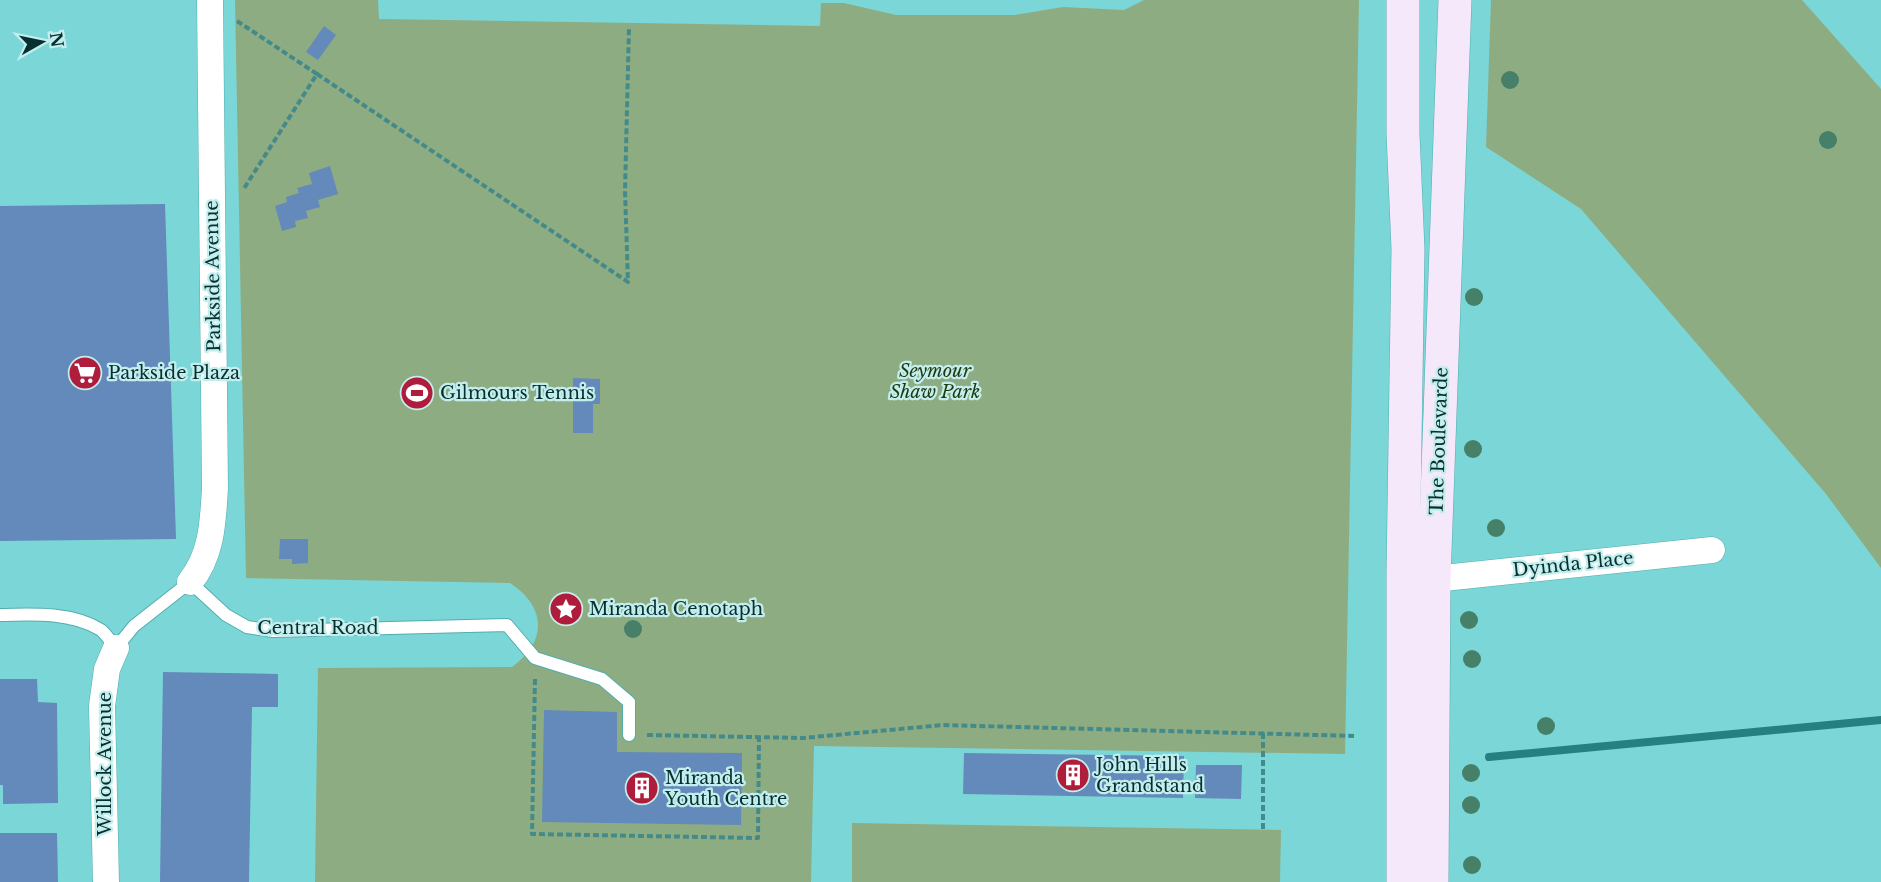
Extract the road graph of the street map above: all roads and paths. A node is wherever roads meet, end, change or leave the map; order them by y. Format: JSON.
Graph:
{"nodes":[{"id":1,"x":210,"y":0,"type":"edge"},
{"id":2,"x":1404,"y":0,"type":"edge"},
{"id":3,"x":1455,"y":0,"type":"edge"},
{"id":4,"x":237,"y":21,"type":"dead end"},
{"id":5,"x":629,"y":27,"type":"dead end"},
{"id":6,"x":317,"y":74,"type":"junction"},
{"id":7,"x":243,"y":190,"type":"dead end"},
{"id":8,"x":1712,"y":550,"type":"dead end"},
{"id":9,"x":1434,"y":579,"type":"junction"},
{"id":10,"x":190,"y":582,"type":"junction"},
{"id":11,"x":0,"y":615,"type":"edge"},
{"id":12,"x":116,"y":648,"type":"junction"},
{"id":13,"x":535,"y":658,"type":"junction"},
{"id":14,"x":1263,"y":733,"type":"junction"},
{"id":15,"x":629,"y":735,"type":"joint"},
{"id":16,"x":1354,"y":736,"type":"dead end"},
{"id":17,"x":759,"y":737,"type":"junction"},
{"id":18,"x":1263,"y":829,"type":"dead end"},
{"id":19,"x":106,"y":882,"type":"edge"},
{"id":20,"x":1403,"y":882,"type":"edge"},
{"id":21,"x":1432,"y":882,"type":"edge"}],
"edges":[{"from":1,"to":10,"type":"street","name":"Parkside Avenue"},
{"from":2,"to":20,"type":"main road","name":"The Boulevarde"},
{"from":3,"to":9,"type":"main road","name":"The Boulevarde"},
{"from":4,"to":6,"type":"path"},
{"from":5,"to":6,"type":"path"},
{"from":6,"to":7,"type":"path"},
{"from":8,"to":9,"type":"street","name":"Dyinda Place"},
{"from":9,"to":21,"type":"main road","name":"The Boulevarde"},
{"from":10,"to":12,"type":"lane"},
{"from":10,"to":13,"type":"lane","name":"Central Road"},
{"from":11,"to":12,"type":"lane"},
{"from":12,"to":19,"type":"street","name":"Willock Avenue"},
{"from":13,"to":15,"type":"lane"},
{"from":13,"to":17,"type":"path"},
{"from":14,"to":16,"type":"path"},
{"from":14,"to":17,"type":"path"},
{"from":14,"to":18,"type":"path"},
{"from":15,"to":17,"type":"path"}]}
